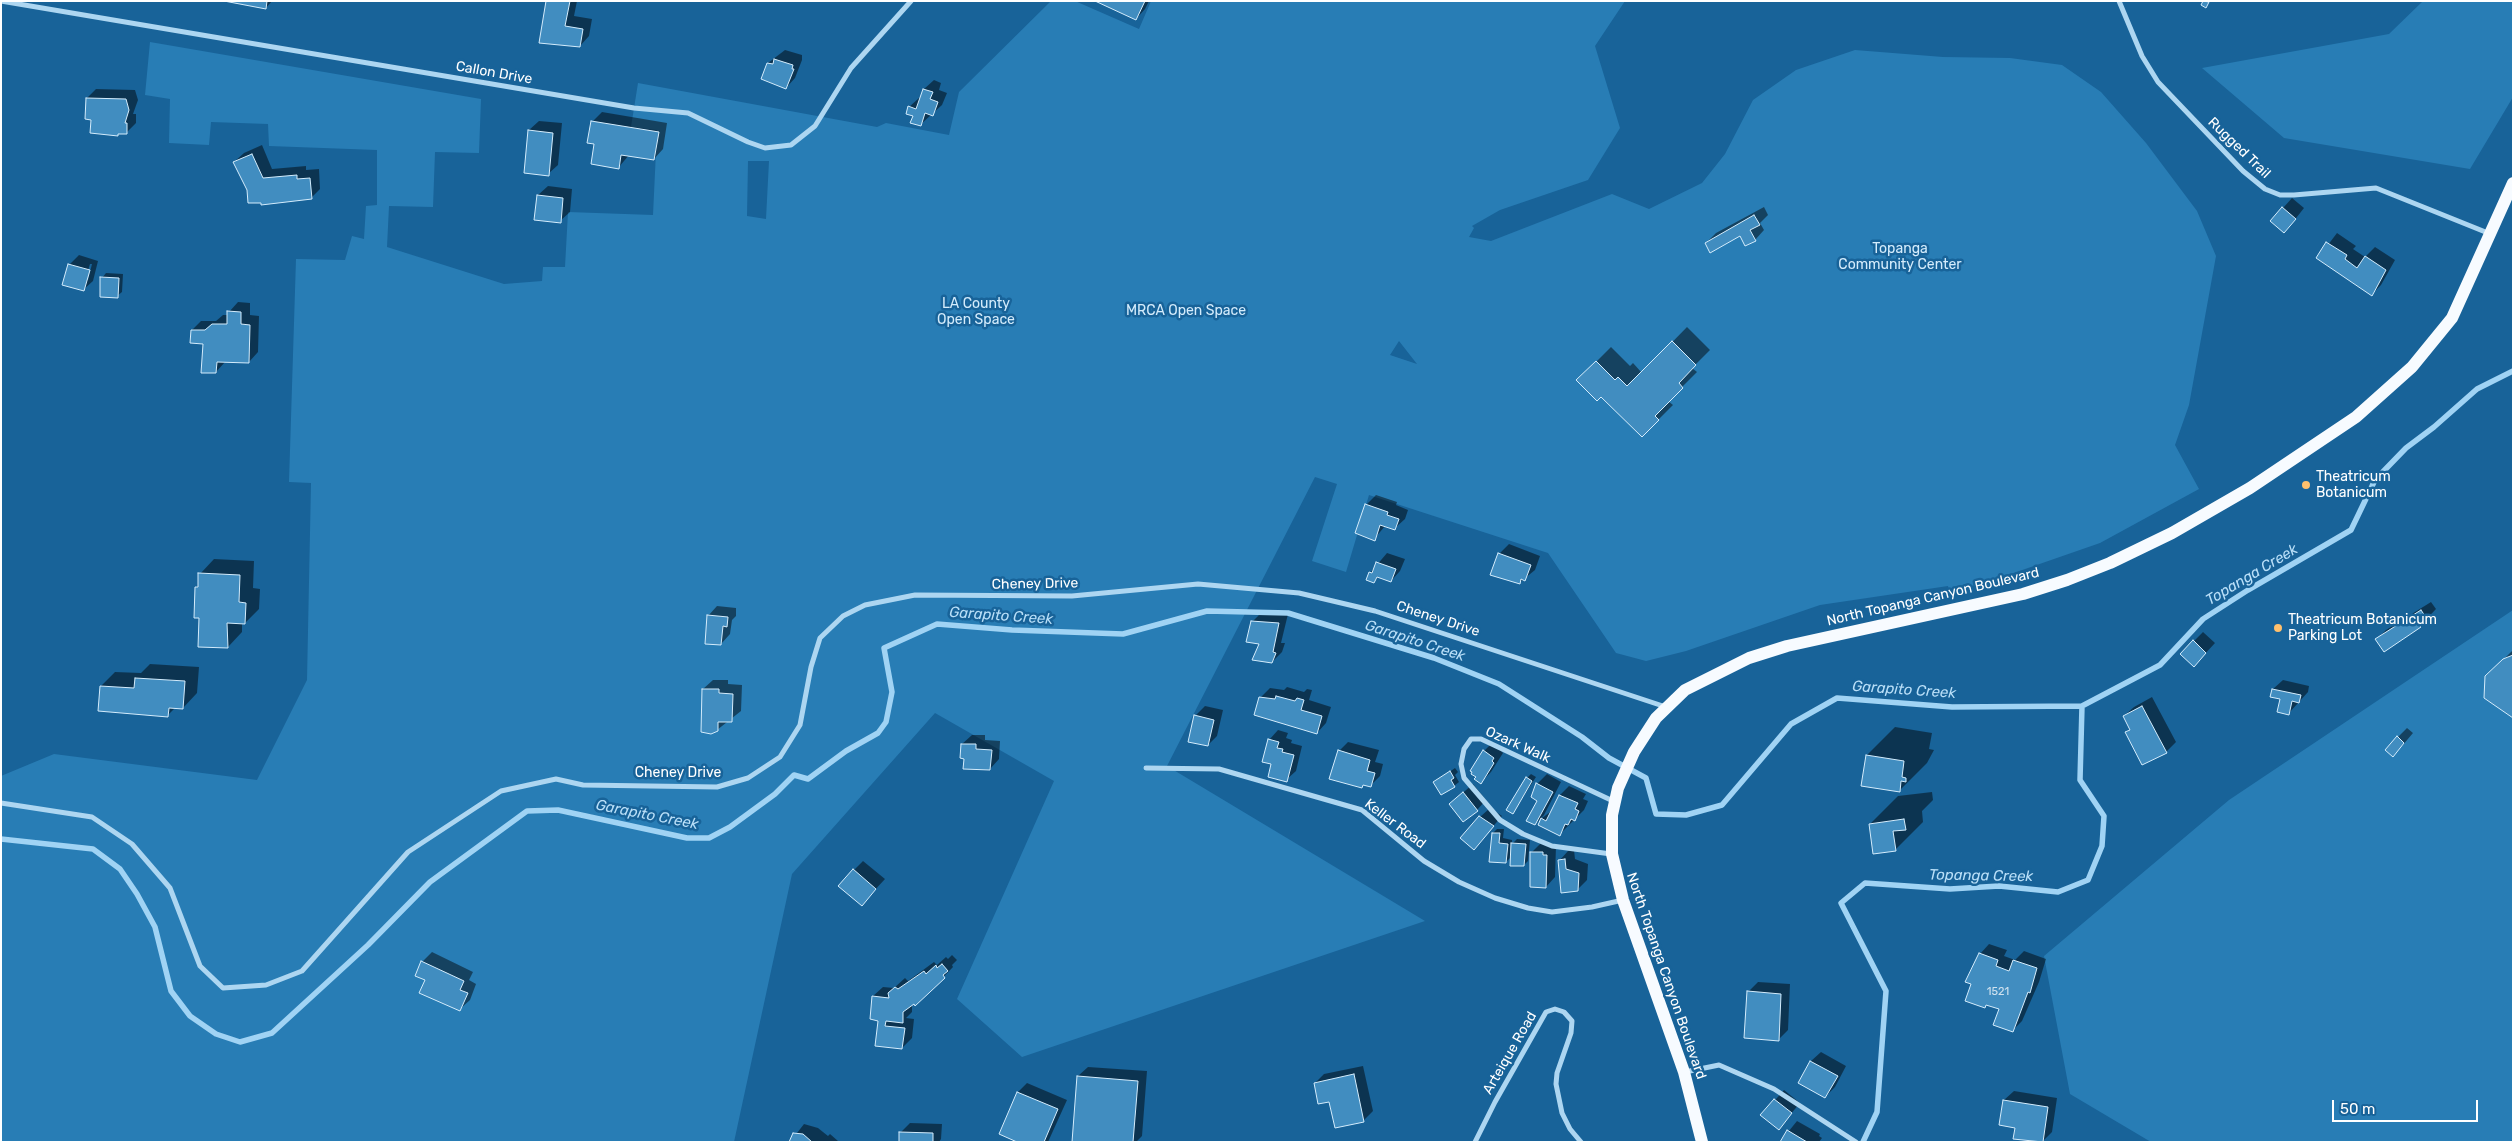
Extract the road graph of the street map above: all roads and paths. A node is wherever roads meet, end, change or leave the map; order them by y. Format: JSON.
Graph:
{"nodes":[{"id":1,"x":1,"y":1,"type":"edge"},
{"id":2,"x":911,"y":1,"type":"edge"},
{"id":3,"x":2119,"y":1,"type":"edge"},
{"id":4,"x":2513,"y":183,"type":"edge"},
{"id":5,"x":2491,"y":235,"type":"junction"},
{"id":6,"x":1666,"y":707,"type":"junction"},
{"id":7,"x":1146,"y":768,"type":"dead end"},
{"id":8,"x":1614,"y":802,"type":"junction"},
{"id":9,"x":1,"y":803,"type":"edge"},
{"id":10,"x":1612,"y":854,"type":"junction"},
{"id":11,"x":1623,"y":900,"type":"junction"},
{"id":12,"x":1684,"y":1072,"type":"junction"},
{"id":13,"x":1475,"y":1142,"type":"edge"},
{"id":14,"x":1581,"y":1142,"type":"edge"},
{"id":15,"x":1702,"y":1142,"type":"edge"},
{"id":16,"x":1856,"y":1142,"type":"edge"}],
"edges":[{"from":1,"to":2,"type":"street","name":"Callon Drive"},
{"from":3,"to":5,"type":"street","name":"Rugged Trail"},
{"from":4,"to":5,"type":"main road","name":"North Topanga Canyon Boulevard"},
{"from":5,"to":6,"type":"main road","name":"North Topanga Canyon Boulevard"},
{"from":6,"to":8,"type":"main road","name":"North Topanga Canyon Boulevard"},
{"from":6,"to":9,"type":"street","name":"Cheney Drive"},
{"from":7,"to":11,"type":"street","name":"Keller Road"},
{"from":8,"to":10,"type":"main road","name":"North Topanga Canyon Boulevard"},
{"from":8,"to":10,"type":"street","name":"Ozark Walk"},
{"from":10,"to":11,"type":"main road","name":"North Topanga Canyon Boulevard"},
{"from":11,"to":12,"type":"main road","name":"North Topanga Canyon Boulevard"},
{"from":12,"to":15,"type":"main road","name":"North Topanga Canyon Boulevard"},
{"from":12,"to":16,"type":"street"},
{"from":13,"to":14,"type":"street","name":"Arteique Road"}]}
